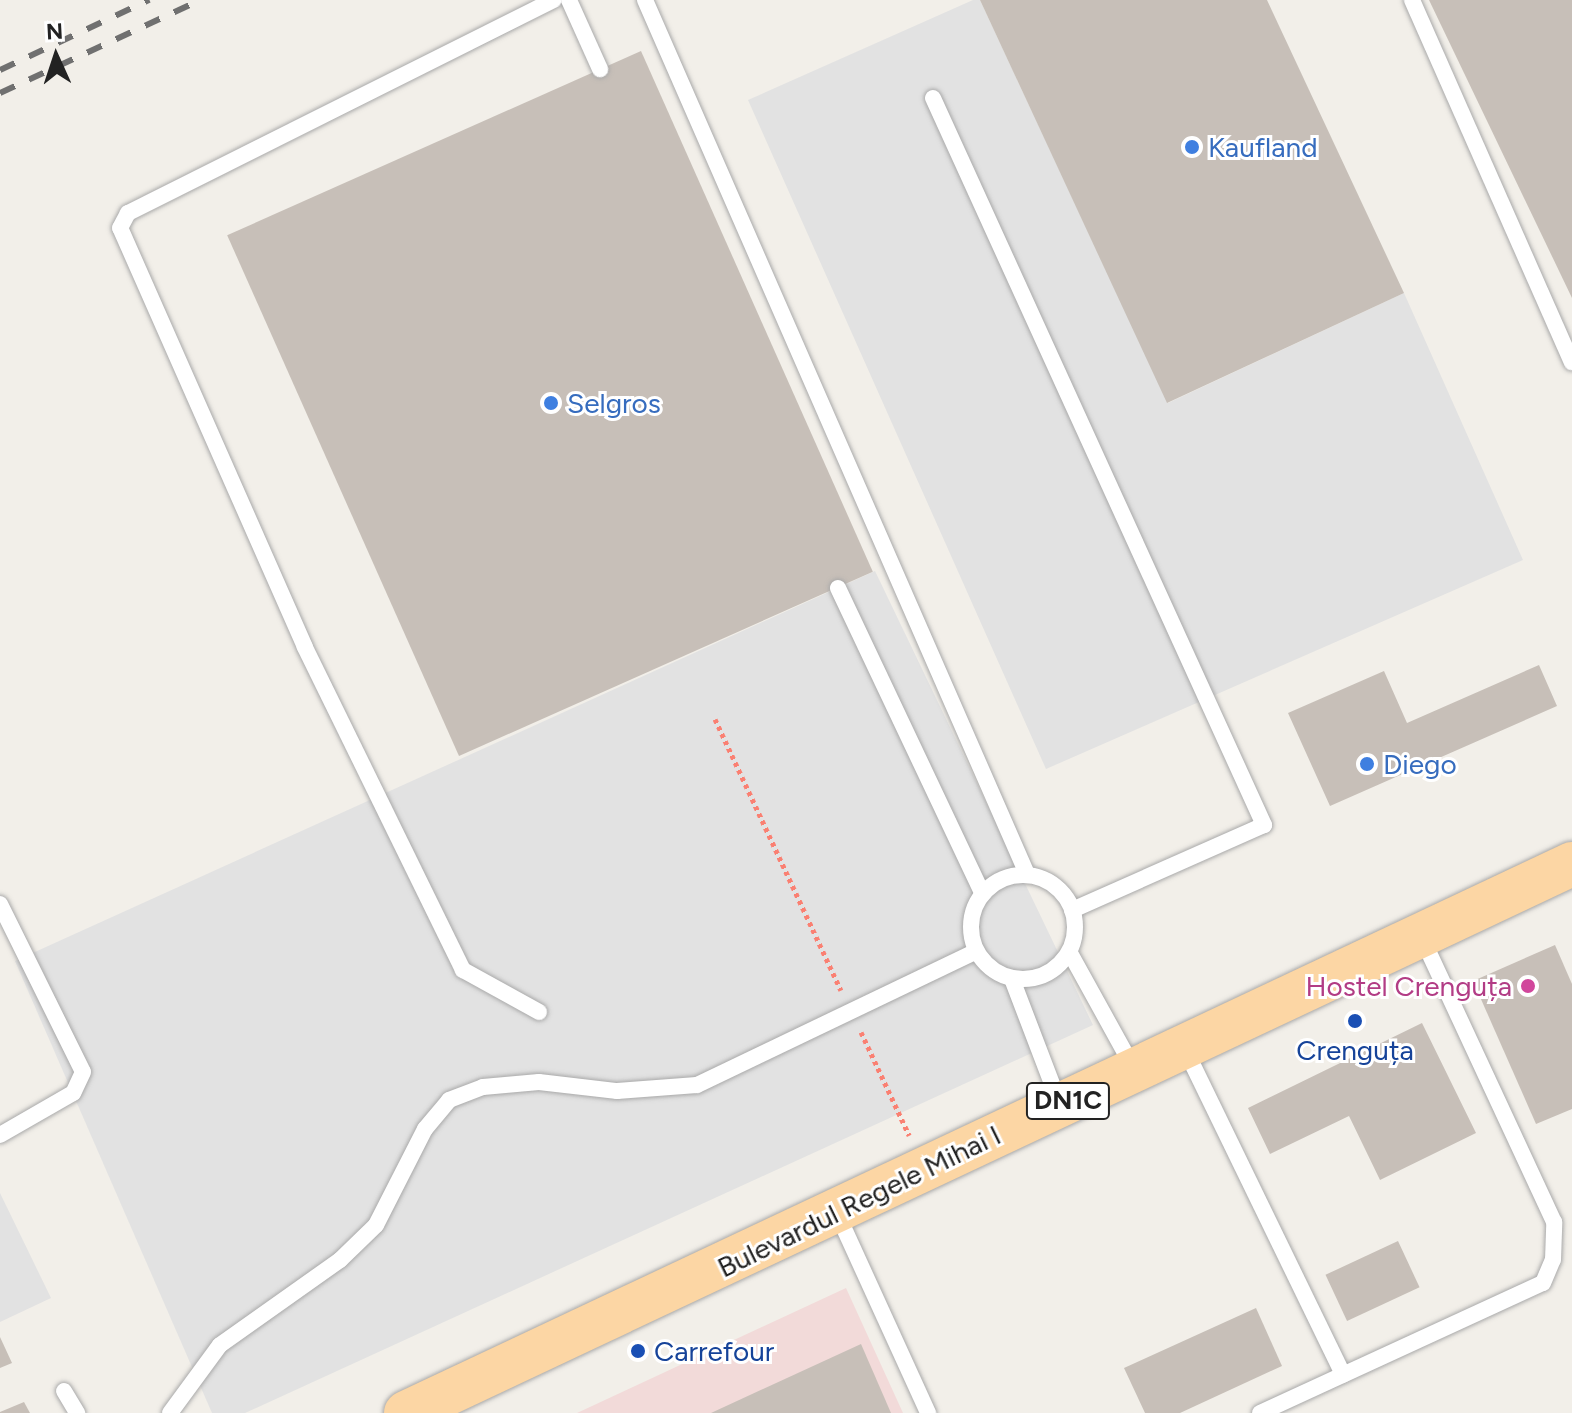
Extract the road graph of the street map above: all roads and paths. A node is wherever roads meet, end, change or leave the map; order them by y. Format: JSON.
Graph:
{"nodes":[{"id":1,"x":554,"y":0,"type":"edge"},
{"id":2,"x":569,"y":0,"type":"edge"},
{"id":3,"x":645,"y":0,"type":"edge"},
{"id":4,"x":1412,"y":0,"type":"edge"},
{"id":5,"x":600,"y":69,"type":"dead end"},
{"id":6,"x":933,"y":98,"type":"dead end"},
{"id":7,"x":1572,"y":362,"type":"edge"},
{"id":8,"x":838,"y":588,"type":"dead end"},
{"id":9,"x":715,"y":719,"type":"dead end"},
{"id":10,"x":1572,"y":864,"type":"edge"},
{"id":11,"x":1027,"y":874,"type":"junction"},
{"id":12,"x":982,"y":893,"type":"junction"},
{"id":13,"x":0,"y":904,"type":"edge"},
{"id":14,"x":1072,"y":910,"type":"junction"},
{"id":15,"x":4,"y":922,"type":"edge"},
{"id":16,"x":1421,"y":935,"type":"junction"},
{"id":17,"x":975,"y":952,"type":"junction"},
{"id":18,"x":1070,"y":953,"type":"junction"},
{"id":19,"x":1012,"y":979,"type":"junction"},
{"id":20,"x":539,"y":1012,"type":"dead end"},
{"id":21,"x":852,"y":1014,"type":"junction"},
{"id":22,"x":1184,"y":1047,"type":"junction"},
{"id":23,"x":1134,"y":1070,"type":"junction"},
{"id":24,"x":1060,"y":1105,"type":"junction"},
{"id":25,"x":0,"y":1135,"type":"edge"},
{"id":26,"x":923,"y":1170,"type":"junction"},
{"id":27,"x":836,"y":1212,"type":"junction"},
{"id":28,"x":1343,"y":1375,"type":"junction"},
{"id":29,"x":66,"y":1413,"type":"edge"},
{"id":30,"x":77,"y":1413,"type":"edge"},
{"id":31,"x":170,"y":1413,"type":"edge"},
{"id":32,"x":406,"y":1413,"type":"edge"},
{"id":33,"x":928,"y":1413,"type":"edge"},
{"id":34,"x":1260,"y":1413,"type":"edge"}],
"edges":[{"from":1,"to":20,"type":"lane"},
{"from":2,"to":5,"type":"lane"},
{"from":3,"to":11,"type":"lane"},
{"from":4,"to":7,"type":"lane"},
{"from":6,"to":14,"type":"lane"},
{"from":8,"to":12,"type":"lane"},
{"from":9,"to":21,"type":"path"},
{"from":10,"to":16,"type":"main road","name":"Bulevardul Regele Mihai I","number":"DN1C"},
{"from":11,"to":12,"type":"lane"},
{"from":11,"to":14,"type":"lane"},
{"from":12,"to":17,"type":"lane"},
{"from":13,"to":15,"type":"lane"},
{"from":14,"to":18,"type":"lane"},
{"from":15,"to":25,"type":"lane"},
{"from":16,"to":22,"type":"main road","name":"Bulevardul Regele Mihai I","number":"DN1C"},
{"from":16,"to":28,"type":"lane"},
{"from":17,"to":19,"type":"lane"},
{"from":17,"to":21,"type":"lane"},
{"from":18,"to":19,"type":"lane"},
{"from":18,"to":23,"type":"lane"},
{"from":19,"to":24,"type":"lane"},
{"from":21,"to":26,"type":"path"},
{"from":21,"to":31,"type":"lane"},
{"from":22,"to":23,"type":"main road","name":"Bulevardul Regele Mihai I","number":"DN1C"},
{"from":22,"to":28,"type":"lane"},
{"from":23,"to":24,"type":"main road","name":"Bulevardul Regele Mihai I","number":"DN1C"},
{"from":24,"to":26,"type":"main road","name":"Bulevardul Regele Mihai I","number":"DN1C"},
{"from":26,"to":27,"type":"main road","name":"Bulevardul Regele Mihai I","number":"DN1C"},
{"from":27,"to":32,"type":"main road","name":"Bulevardul Regele Mihai I","number":"DN1C"},
{"from":27,"to":33,"type":"lane"},
{"from":28,"to":34,"type":"lane"},
{"from":29,"to":30,"type":"lane"}]}
